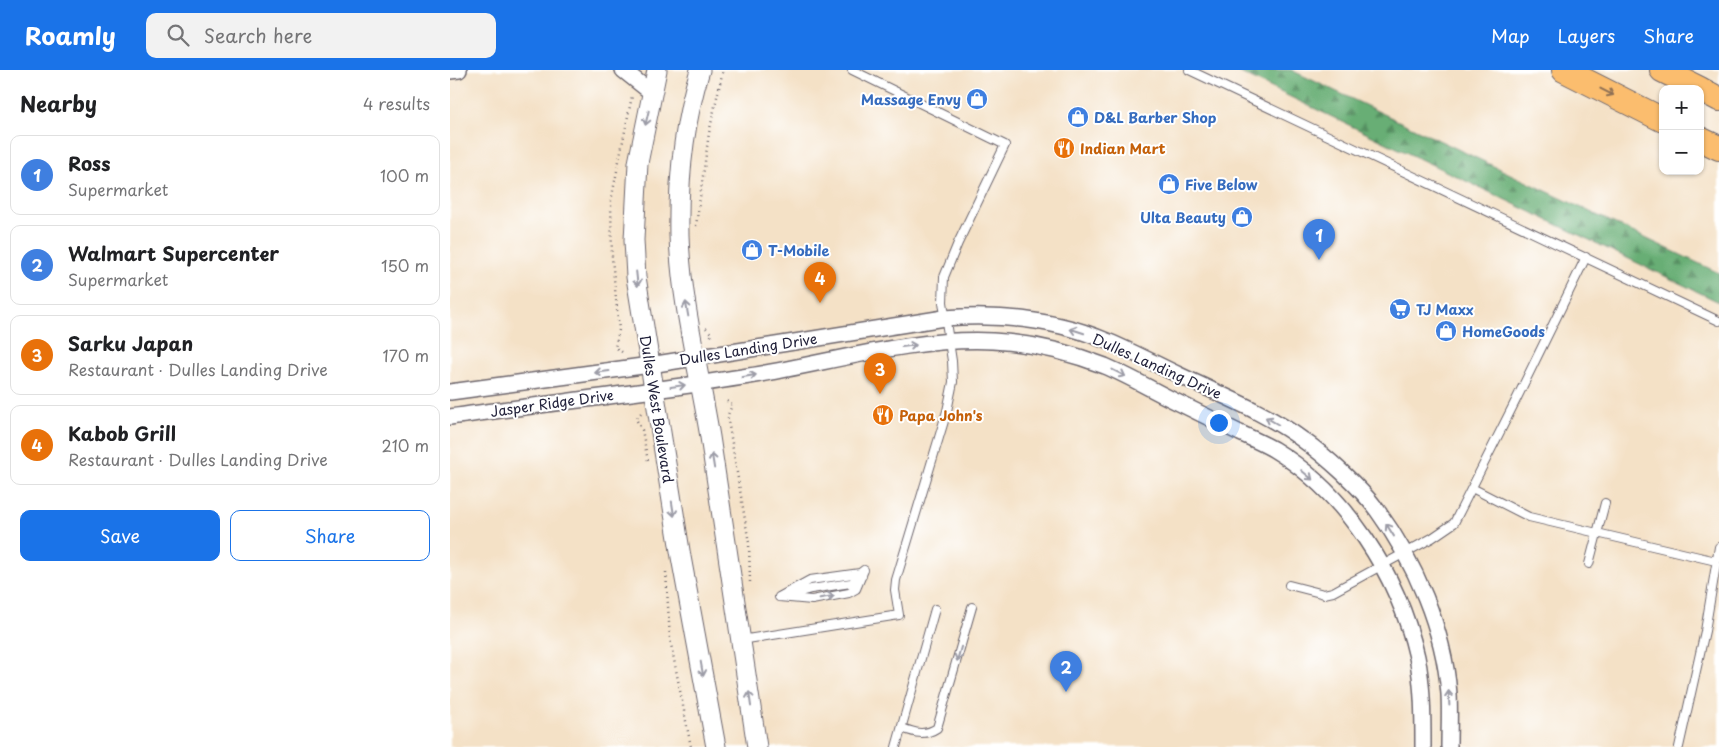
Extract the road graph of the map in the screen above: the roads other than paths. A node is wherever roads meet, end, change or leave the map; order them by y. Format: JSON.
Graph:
{"nodes":[{"id":1,"x":459,"y":70,"type":"edge"},
{"id":2,"x":623,"y":70,"type":"edge"},
{"id":3,"x":657,"y":70,"type":"edge"},
{"id":4,"x":700,"y":70,"type":"edge"},
{"id":5,"x":852,"y":70,"type":"edge"},
{"id":6,"x":1189,"y":70,"type":"edge"},
{"id":7,"x":1564,"y":70,"type":"edge"},
{"id":8,"x":1662,"y":70,"type":"edge"},
{"id":9,"x":450,"y":71,"type":"edge"},
{"id":10,"x":1692,"y":85,"type":"edge"},
{"id":11,"x":1704,"y":91,"type":"edge"},
{"id":12,"x":652,"y":93,"type":"junction"},
{"id":13,"x":1719,"y":98,"type":"edge"},
{"id":14,"x":1659,"y":118,"type":"edge"},
{"id":15,"x":1704,"y":141,"type":"edge"},
{"id":16,"x":1719,"y":148,"type":"edge"},
{"id":17,"x":1586,"y":257,"type":"junction"},
{"id":18,"x":944,"y":318,"type":"junction"},
{"id":19,"x":1719,"y":321,"type":"edge"},
{"id":20,"x":949,"y":341,"type":"junction"},
{"id":21,"x":696,"y":357,"type":"junction"},
{"id":22,"x":650,"y":365,"type":"junction"},
{"id":23,"x":701,"y":383,"type":"junction"},
{"id":24,"x":654,"y":390,"type":"junction"},
{"id":25,"x":450,"y":392,"type":"edge"},
{"id":26,"x":450,"y":416,"type":"edge"},
{"id":27,"x":1472,"y":488,"type":"junction"},
{"id":28,"x":1605,"y":503,"type":"dead end"},
{"id":29,"x":1597,"y":533,"type":"junction"},
{"id":30,"x":1719,"y":547,"type":"edge"},
{"id":31,"x":1404,"y":553,"type":"junction"},
{"id":32,"x":1716,"y":561,"type":"junction"},
{"id":33,"x":1589,"y":564,"type":"dead end"},
{"id":34,"x":1383,"y":565,"type":"junction"},
{"id":35,"x":863,"y":573,"type":"joint"},
{"id":36,"x":1290,"y":586,"type":"dead end"},
{"id":37,"x":972,"y":607,"type":"dead end"},
{"id":38,"x":935,"y":609,"type":"dead end"},
{"id":39,"x":741,"y":640,"type":"junction"},
{"id":40,"x":902,"y":728,"type":"junction"},
{"id":41,"x":716,"y":747,"type":"edge"},
{"id":42,"x":757,"y":747,"type":"edge"},
{"id":43,"x":896,"y":747,"type":"edge"},
{"id":44,"x":1423,"y":747,"type":"edge"},
{"id":45,"x":1449,"y":747,"type":"edge"},
{"id":46,"x":1679,"y":747,"type":"edge"}],
"edges":[{"from":1,"to":9,"type":"street"},
{"from":2,"to":12,"type":"street"},
{"from":3,"to":12,"type":"street","name":"Dulles West Boulevard"},
{"from":21,"to":4,"type":"street","one_way":true},
{"from":5,"to":18,"type":"lane"},
{"from":6,"to":17,"type":"lane"},
{"from":7,"to":14,"type":"main road","one_way":true},
{"from":8,"to":10,"type":"main road"},
{"from":11,"to":13,"type":"main road"},
{"from":12,"to":22,"type":"street","name":"Dulles West Boulevard","one_way":true},
{"from":15,"to":16,"type":"main road"},
{"from":17,"to":19,"type":"lane"},
{"from":17,"to":27,"type":"lane"},
{"from":18,"to":20,"type":"lane"},
{"from":18,"to":21,"type":"street","name":"Dulles Landing Drive"},
{"from":31,"to":18,"type":"street","name":"Dulles Landing Drive","one_way":true},
{"from":23,"to":20,"type":"street","name":"Dulles Landing Drive","one_way":true},
{"from":20,"to":34,"type":"street","name":"Dulles Landing Drive","one_way":true},
{"from":20,"to":39,"type":"lane"},
{"from":21,"to":22,"type":"street","name":"Dulles Landing Drive"},
{"from":21,"to":23,"type":"street"},
{"from":22,"to":24,"type":"street","name":"Dulles West Boulevard"},
{"from":22,"to":25,"type":"street","name":"Jasper Ridge Drive","one_way":true},
{"from":24,"to":23,"type":"street","name":"Dulles Landing Drive","one_way":true},
{"from":39,"to":23,"type":"street","one_way":true},
{"from":24,"to":26,"type":"street","name":"Jasper Ridge Drive"},
{"from":24,"to":41,"type":"street","name":"Dulles West Boulevard","one_way":true},
{"from":27,"to":29,"type":"lane"},
{"from":27,"to":31,"type":"lane"},
{"from":28,"to":29,"type":"lane"},
{"from":29,"to":32,"type":"lane"},
{"from":29,"to":33,"type":"lane"},
{"from":30,"to":32,"type":"lane"},
{"from":31,"to":34,"type":"lane"},
{"from":45,"to":31,"type":"street","name":"Dulles Landing Drive","one_way":true},
{"from":32,"to":46,"type":"lane"},
{"from":34,"to":36,"type":"lane"},
{"from":34,"to":44,"type":"street","name":"Dulles Landing Drive"},
{"from":35,"to":35,"type":"lane","one_way":true},
{"from":37,"to":40,"type":"lane","one_way":true},
{"from":38,"to":40,"type":"lane"},
{"from":42,"to":39,"type":"street","one_way":true},
{"from":40,"to":43,"type":"lane"}]}
